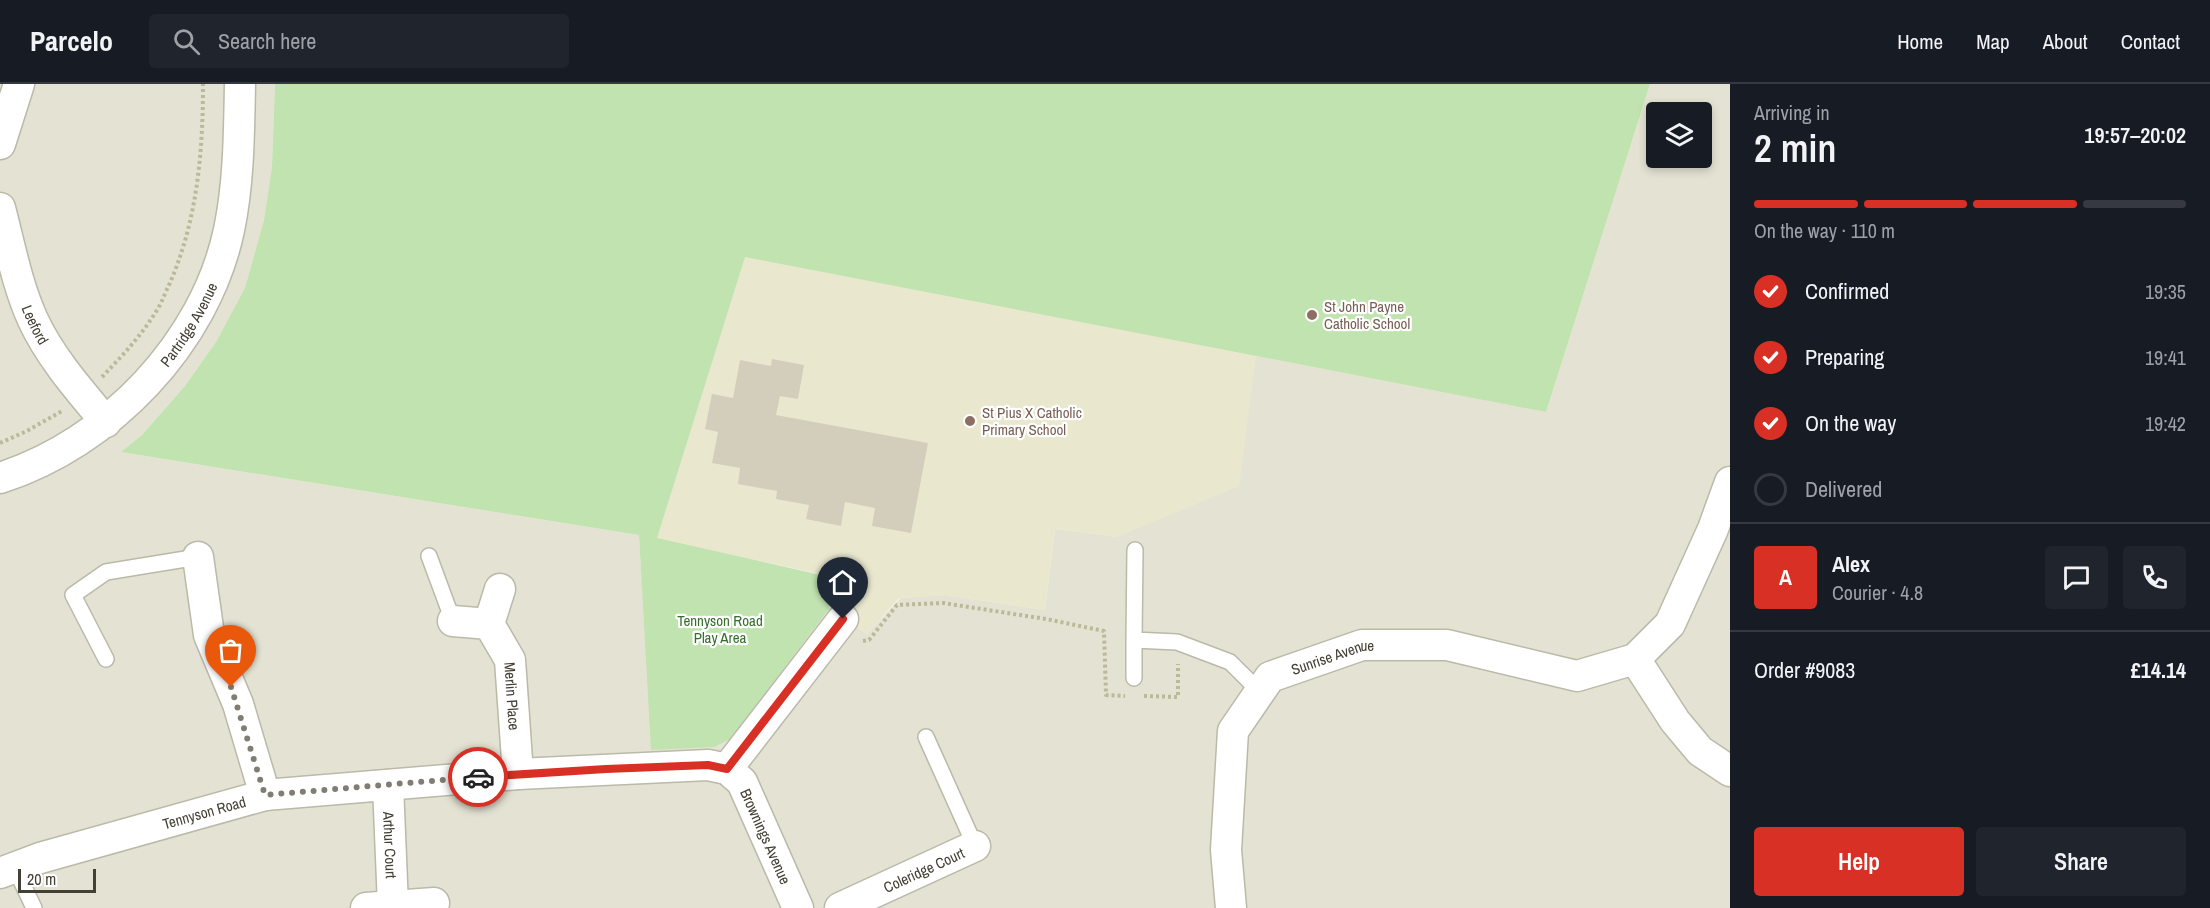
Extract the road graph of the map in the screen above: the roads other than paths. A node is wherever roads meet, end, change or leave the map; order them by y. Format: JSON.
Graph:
{"nodes":[{"id":1,"x":18,"y":84,"type":"edge"},
{"id":2,"x":240,"y":84,"type":"edge"},
{"id":3,"x":0,"y":144,"type":"edge"},
{"id":4,"x":0,"y":208,"type":"edge"},
{"id":5,"x":106,"y":422,"type":"junction"},
{"id":6,"x":0,"y":478,"type":"edge"},
{"id":7,"x":1730,"y":482,"type":"edge"},
{"id":8,"x":1135,"y":550,"type":"dead end"},
{"id":9,"x":429,"y":556,"type":"dead end"},
{"id":10,"x":198,"y":557,"type":"joint"},
{"id":11,"x":500,"y":589,"type":"dead end"},
{"id":12,"x":453,"y":621,"type":"joint"},
{"id":13,"x":489,"y":624,"type":"junction"},
{"id":14,"x":835,"y":631,"type":"road end"},
{"id":15,"x":1134,"y":640,"type":"junction"},
{"id":16,"x":106,"y":659,"type":"dead end"},
{"id":17,"x":1635,"y":659,"type":"junction"},
{"id":18,"x":1134,"y":678,"type":"dead end"},
{"id":19,"x":1260,"y":692,"type":"junction"},
{"id":20,"x":926,"y":738,"type":"dead end"},
{"id":21,"x":727,"y":769,"type":"junction"},
{"id":22,"x":1730,"y":771,"type":"edge"},
{"id":23,"x":518,"y":774,"type":"junction"},
{"id":24,"x":388,"y":785,"type":"junction"},
{"id":25,"x":265,"y":795,"type":"junction"},
{"id":26,"x":975,"y":846,"type":"joint"},
{"id":27,"x":8,"y":871,"type":"edge"},
{"id":28,"x":435,"y":903,"type":"dead end"},
{"id":29,"x":380,"y":907,"type":"edge"},
{"id":30,"x":34,"y":908,"type":"edge"},
{"id":31,"x":798,"y":908,"type":"edge"},
{"id":32,"x":840,"y":908,"type":"edge"},
{"id":33,"x":1231,"y":908,"type":"edge"}],
"edges":[{"from":1,"to":3,"type":"street"},
{"from":2,"to":5,"type":"street","name":"Partridge Avenue"},
{"from":4,"to":5,"type":"street","name":"Leeford"},
{"from":5,"to":6,"type":"street","name":"Partridge Avenue"},
{"from":7,"to":17,"type":"street","name":"Sunrise Avenue"},
{"from":8,"to":15,"type":"lane"},
{"from":9,"to":12,"type":"lane"},
{"from":10,"to":16,"type":"lane"},
{"from":10,"to":25,"type":"street"},
{"from":11,"to":13,"type":"street"},
{"from":12,"to":13,"type":"street"},
{"from":13,"to":23,"type":"street","name":"Merlin Place"},
{"from":14,"to":21,"type":"street"},
{"from":15,"to":18,"type":"lane"},
{"from":15,"to":19,"type":"lane"},
{"from":17,"to":19,"type":"street","name":"Sunrise Avenue"},
{"from":17,"to":22,"type":"street"},
{"from":19,"to":33,"type":"street","name":"Sunrise Avenue"},
{"from":20,"to":26,"type":"lane"},
{"from":21,"to":23,"type":"street","name":"Tennyson Road"},
{"from":21,"to":31,"type":"street","name":"Brownings Avenue"},
{"from":23,"to":24,"type":"street","name":"Tennyson Road"},
{"from":24,"to":25,"type":"street","name":"Tennyson Road"},
{"from":24,"to":29,"type":"street","name":"Arthur Court"},
{"from":25,"to":27,"type":"street","name":"Tennyson Road"},
{"from":26,"to":32,"type":"street","name":"Coleridge Court"},
{"from":27,"to":30,"type":"lane"},
{"from":28,"to":29,"type":"street","name":"Arthur Court"}]}
